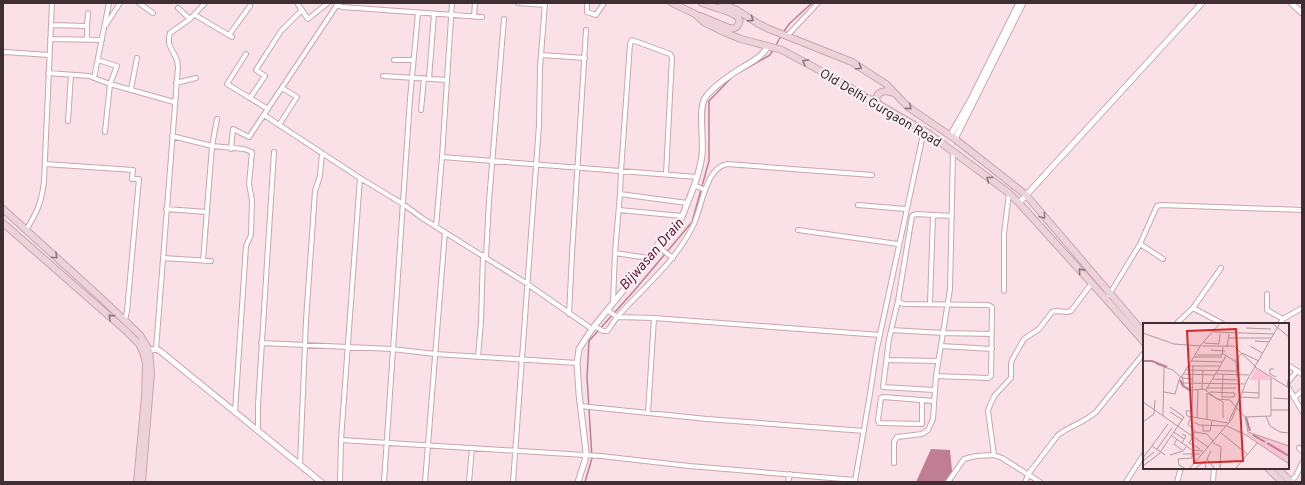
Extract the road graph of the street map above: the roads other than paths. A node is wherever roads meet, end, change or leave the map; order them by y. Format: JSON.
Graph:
{"nodes":[{"id":1,"x":52,"y":3,"type":"edge"},
{"id":2,"x":109,"y":3,"type":"edge"},
{"id":3,"x":120,"y":3,"type":"edge"},
{"id":4,"x":139,"y":3,"type":"edge"},
{"id":5,"x":205,"y":3,"type":"edge"},
{"id":6,"x":297,"y":3,"type":"edge"},
{"id":7,"x":328,"y":3,"type":"edge"},
{"id":8,"x":452,"y":3,"type":"edge"},
{"id":9,"x":475,"y":3,"type":"edge"},
{"id":10,"x":518,"y":3,"type":"edge"},
{"id":11,"x":521,"y":3,"type":"edge"},
{"id":12,"x":587,"y":3,"type":"edge"},
{"id":13,"x":604,"y":3,"type":"edge"},
{"id":14,"x":672,"y":3,"type":"edge"},
{"id":15,"x":702,"y":3,"type":"edge"},
{"id":16,"x":818,"y":3,"type":"edge"},
{"id":17,"x":1019,"y":3,"type":"edge"},
{"id":18,"x":1023,"y":3,"type":"edge"},
{"id":19,"x":1202,"y":3,"type":"edge"},
{"id":20,"x":1291,"y":3,"type":"edge"},
{"id":21,"x":336,"y":4,"type":"edge"},
{"id":22,"x":545,"y":4,"type":"edge"},
{"id":23,"x":250,"y":6,"type":"dead end"},
{"id":24,"x":178,"y":8,"type":"dead end"},
{"id":25,"x":717,"y":8,"type":"junction"},
{"id":26,"x":302,"y":10,"type":"junction"},
{"id":27,"x":88,"y":12,"type":"dead end"},
{"id":28,"x":153,"y":13,"type":"dead end"},
{"id":29,"x":418,"y":13,"type":"junction"},
{"id":30,"x":1302,"y":13,"type":"edge"},
{"id":31,"x":195,"y":14,"type":"junction"},
{"id":32,"x":434,"y":14,"type":"junction"},
{"id":33,"x":695,"y":14,"type":"junction"},
{"id":34,"x":451,"y":15,"type":"junction"},
{"id":35,"x":474,"y":17,"type":"junction"},
{"id":36,"x":482,"y":17,"type":"dead end"},
{"id":37,"x":190,"y":19,"type":"junction"},
{"id":38,"x":504,"y":19,"type":"dead end"},
{"id":39,"x":51,"y":25,"type":"junction"},
{"id":40,"x":87,"y":26,"type":"junction"},
{"id":41,"x":104,"y":27,"type":"junction"},
{"id":42,"x":586,"y":30,"type":"dead end"},
{"id":43,"x":784,"y":35,"type":"junction"},
{"id":44,"x":50,"y":39,"type":"junction"},
{"id":45,"x":86,"y":39,"type":"junction"},
{"id":46,"x":102,"y":40,"type":"junction"},
{"id":47,"x":772,"y":47,"type":"junction"},
{"id":48,"x":3,"y":53,"type":"edge"},
{"id":49,"x":246,"y":54,"type":"dead end"},
{"id":50,"x":49,"y":55,"type":"junction"},
{"id":51,"x":541,"y":55,"type":"junction"},
{"id":52,"x":137,"y":58,"type":"dead end"},
{"id":53,"x":584,"y":58,"type":"junction"},
{"id":54,"x":98,"y":60,"type":"junction"},
{"id":55,"x":394,"y":60,"type":"dead end"},
{"id":56,"x":413,"y":60,"type":"junction"},
{"id":57,"x":48,"y":73,"type":"junction"},
{"id":58,"x":71,"y":75,"type":"junction"},
{"id":59,"x":383,"y":76,"type":"dead end"},
{"id":60,"x":412,"y":77,"type":"junction"},
{"id":61,"x":94,"y":78,"type":"junction"},
{"id":62,"x":196,"y":78,"type":"dead end"},
{"id":63,"x":426,"y":78,"type":"junction"},
{"id":64,"x":447,"y":80,"type":"junction"},
{"id":65,"x":176,"y":83,"type":"junction"},
{"id":66,"x":110,"y":84,"type":"junction"},
{"id":67,"x":282,"y":88,"type":"junction"},
{"id":68,"x":131,"y":89,"type":"junction"},
{"id":69,"x":896,"y":94,"type":"junction"},
{"id":70,"x":250,"y":98,"type":"junction"},
{"id":71,"x":174,"y":102,"type":"junction"},
{"id":72,"x":878,"y":104,"type":"junction"},
{"id":73,"x":268,"y":109,"type":"junction"},
{"id":74,"x":421,"y":110,"type":"dead end"},
{"id":75,"x":264,"y":115,"type":"junction"},
{"id":76,"x":218,"y":119,"type":"dead end"},
{"id":77,"x":68,"y":121,"type":"dead end"},
{"id":78,"x":279,"y":125,"type":"junction"},
{"id":79,"x":924,"y":130,"type":"junction"},
{"id":80,"x":105,"y":132,"type":"dead end"},
{"id":81,"x":172,"y":136,"type":"junction"},
{"id":82,"x":952,"y":138,"type":"junction"},
{"id":83,"x":212,"y":146,"type":"junction"},
{"id":84,"x":231,"y":149,"type":"junction"},
{"id":85,"x":274,"y":152,"type":"dead end"},
{"id":86,"x":953,"y":152,"type":"junction"},
{"id":87,"x":322,"y":153,"type":"junction"},
{"id":88,"x":442,"y":157,"type":"junction"},
{"id":89,"x":492,"y":160,"type":"junction"},
{"id":90,"x":45,"y":164,"type":"junction"},
{"id":91,"x":535,"y":164,"type":"junction"},
{"id":92,"x":577,"y":168,"type":"junction"},
{"id":93,"x":621,"y":171,"type":"junction"},
{"id":94,"x":666,"y":174,"type":"junction"},
{"id":95,"x":872,"y":175,"type":"dead end"},
{"id":96,"x":697,"y":177,"type":"junction"},
{"id":97,"x":360,"y":178,"type":"junction"},
{"id":98,"x":696,"y":185,"type":"junction"},
{"id":99,"x":704,"y":190,"type":"junction"},
{"id":100,"x":620,"y":194,"type":"junction"},
{"id":101,"x":1009,"y":194,"type":"junction"},
{"id":102,"x":1026,"y":195,"type":"junction"},
{"id":103,"x":687,"y":203,"type":"junction"},
{"id":104,"x":1019,"y":203,"type":"junction"},
{"id":105,"x":403,"y":204,"type":"junction"},
{"id":106,"x":858,"y":205,"type":"dead end"},
{"id":107,"x":3,"y":209,"type":"edge"},
{"id":108,"x":166,"y":209,"type":"junction"},
{"id":109,"x":906,"y":209,"type":"junction"},
{"id":110,"x":619,"y":210,"type":"junction"},
{"id":111,"x":1302,"y":210,"type":"edge"},
{"id":112,"x":207,"y":212,"type":"junction"},
{"id":113,"x":933,"y":215,"type":"junction"},
{"id":114,"x":682,"y":216,"type":"junction"},
{"id":115,"x":952,"y":216,"type":"junction"},
{"id":116,"x":3,"y":223,"type":"edge"},
{"id":117,"x":436,"y":227,"type":"junction"},
{"id":118,"x":26,"y":230,"type":"junction"},
{"id":119,"x":798,"y":230,"type":"dead end"},
{"id":120,"x":445,"y":232,"type":"junction"},
{"id":121,"x":898,"y":244,"type":"junction"},
{"id":122,"x":1140,"y":244,"type":"junction"},
{"id":123,"x":658,"y":247,"type":"junction"},
{"id":124,"x":615,"y":253,"type":"junction"},
{"id":125,"x":484,"y":256,"type":"junction"},
{"id":126,"x":672,"y":257,"type":"junction"},
{"id":127,"x":163,"y":258,"type":"junction"},
{"id":128,"x":648,"y":258,"type":"junction"},
{"id":129,"x":1163,"y":259,"type":"dead end"},
{"id":130,"x":203,"y":261,"type":"junction"},
{"id":131,"x":211,"y":262,"type":"dead end"},
{"id":132,"x":1221,"y":268,"type":"dead end"},
{"id":133,"x":526,"y":283,"type":"junction"},
{"id":134,"x":1092,"y":283,"type":"junction"},
{"id":135,"x":1004,"y":291,"type":"dead end"},
{"id":136,"x":1267,"y":294,"type":"dead end"},
{"id":137,"x":1108,"y":296,"type":"junction"},
{"id":138,"x":898,"y":301,"type":"junction"},
{"id":139,"x":613,"y":302,"type":"junction"},
{"id":140,"x":930,"y":304,"type":"junction"},
{"id":141,"x":948,"y":304,"type":"junction"},
{"id":142,"x":1193,"y":308,"type":"junction"},
{"id":143,"x":1302,"y":308,"type":"edge"},
{"id":144,"x":608,"y":311,"type":"junction"},
{"id":145,"x":569,"y":314,"type":"junction"},
{"id":146,"x":616,"y":316,"type":"junction"},
{"id":147,"x":654,"y":318,"type":"junction"},
{"id":148,"x":1283,"y":319,"type":"junction"},
{"id":149,"x":125,"y":320,"type":"junction"},
{"id":150,"x":1177,"y":323,"type":"edge"},
{"id":151,"x":1221,"y":323,"type":"edge"},
{"id":152,"x":1281,"y":323,"type":"edge"},
{"id":153,"x":594,"y":327,"type":"junction"},
{"id":154,"x":891,"y":330,"type":"junction"},
{"id":155,"x":1143,"y":332,"type":"edge"},
{"id":156,"x":943,"y":333,"type":"junction"},
{"id":157,"x":992,"y":334,"type":"junction"},
{"id":158,"x":880,"y":335,"type":"junction"},
{"id":159,"x":1143,"y":341,"type":"edge"},
{"id":160,"x":261,"y":343,"type":"junction"},
{"id":161,"x":304,"y":344,"type":"junction"},
{"id":162,"x":941,"y":346,"type":"junction"},
{"id":163,"x":348,"y":347,"type":"junction"},
{"id":164,"x":992,"y":349,"type":"junction"},
{"id":165,"x":149,"y":350,"type":"junction"},
{"id":166,"x":392,"y":350,"type":"junction"},
{"id":167,"x":435,"y":354,"type":"junction"},
{"id":168,"x":1143,"y":354,"type":"edge"},
{"id":169,"x":478,"y":356,"type":"junction"},
{"id":170,"x":522,"y":359,"type":"junction"},
{"id":171,"x":887,"y":360,"type":"junction"},
{"id":172,"x":938,"y":362,"type":"junction"},
{"id":173,"x":577,"y":363,"type":"junction"},
{"id":174,"x":1289,"y":366,"type":"edge"},
{"id":175,"x":1297,"y":371,"type":"junction"},
{"id":176,"x":1302,"y":374,"type":"edge"},
{"id":177,"x":936,"y":376,"type":"junction"},
{"id":178,"x":1289,"y":381,"type":"edge"},
{"id":179,"x":1289,"y":389,"type":"edge"},
{"id":180,"x":934,"y":390,"type":"junction"},
{"id":181,"x":1302,"y":391,"type":"edge"},
{"id":182,"x":1294,"y":398,"type":"junction"},
{"id":183,"x":922,"y":401,"type":"junction"},
{"id":184,"x":934,"y":401,"type":"junction"},
{"id":185,"x":580,"y":406,"type":"junction"},
{"id":186,"x":1302,"y":411,"type":"edge"},
{"id":187,"x":235,"y":412,"type":"junction"},
{"id":188,"x":648,"y":413,"type":"junction"},
{"id":189,"x":258,"y":431,"type":"junction"},
{"id":190,"x":864,"y":431,"type":"junction"},
{"id":191,"x":341,"y":440,"type":"junction"},
{"id":192,"x":386,"y":443,"type":"junction"},
{"id":193,"x":428,"y":445,"type":"junction"},
{"id":194,"x":472,"y":448,"type":"junction"},
{"id":195,"x":515,"y":451,"type":"junction"},
{"id":196,"x":588,"y":455,"type":"junction"},
{"id":197,"x":994,"y":455,"type":"junction"},
{"id":198,"x":1143,"y":456,"type":"edge"},
{"id":199,"x":894,"y":463,"type":"dead end"},
{"id":200,"x":1302,"y":463,"type":"edge"},
{"id":201,"x":300,"y":464,"type":"junction"},
{"id":202,"x":1180,"y":469,"type":"edge"},
{"id":203,"x":1214,"y":469,"type":"edge"},
{"id":204,"x":1269,"y":469,"type":"edge"},
{"id":205,"x":1278,"y":469,"type":"edge"},
{"id":206,"x":790,"y":474,"type":"junction"},
{"id":207,"x":1029,"y":474,"type":"junction"},
{"id":208,"x":855,"y":481,"type":"edge"},
{"id":209,"x":137,"y":482,"type":"edge"},
{"id":210,"x":142,"y":482,"type":"edge"},
{"id":211,"x":321,"y":482,"type":"edge"},
{"id":212,"x":340,"y":482,"type":"edge"},
{"id":213,"x":384,"y":482,"type":"edge"},
{"id":214,"x":425,"y":482,"type":"edge"},
{"id":215,"x":469,"y":482,"type":"edge"},
{"id":216,"x":513,"y":482,"type":"edge"},
{"id":217,"x":578,"y":482,"type":"edge"},
{"id":218,"x":788,"y":482,"type":"edge"},
{"id":219,"x":948,"y":482,"type":"edge"},
{"id":220,"x":1025,"y":482,"type":"edge"},
{"id":221,"x":1040,"y":482,"type":"edge"},
{"id":222,"x":1126,"y":482,"type":"edge"},
{"id":223,"x":1177,"y":482,"type":"edge"},
{"id":224,"x":1213,"y":482,"type":"edge"},
{"id":225,"x":1282,"y":482,"type":"edge"},
{"id":226,"x":1291,"y":482,"type":"edge"}],
"edges":[{"from":1,"to":39,"type":"street"},
{"from":2,"to":41,"type":"street"},
{"from":3,"to":41,"type":"street"},
{"from":4,"to":28,"type":"street"},
{"from":5,"to":31,"type":"street"},
{"from":6,"to":26,"type":"street"},
{"from":7,"to":26,"type":"street"},
{"from":8,"to":34,"type":"street"},
{"from":9,"to":35,"type":"street"},
{"from":10,"to":11,"type":"street"},
{"from":11,"to":22,"type":"street"},
{"from":12,"to":13,"type":"street"},
{"from":14,"to":33,"type":"main road","name":"Old Delhi Gurgaon Road"},
{"from":15,"to":25,"type":"main road","name":"Old Delhi Gurgaon Road"},
{"from":16,"to":43,"type":"street"},
{"from":17,"to":82,"type":"street"},
{"from":18,"to":82,"type":"street"},
{"from":19,"to":102,"type":"street"},
{"from":20,"to":30,"type":"street"},
{"from":21,"to":29,"type":"street"},
{"from":21,"to":67,"type":"street"},
{"from":22,"to":51,"type":"street"},
{"from":23,"to":31,"type":"street"},
{"from":24,"to":37,"type":"street"},
{"from":25,"to":33,"type":"main road"},
{"from":25,"to":43,"type":"main road","name":"Old Delhi Gurgaon Road","one_way":true},
{"from":26,"to":70,"type":"street"},
{"from":27,"to":40,"type":"street"},
{"from":29,"to":32,"type":"street"},
{"from":29,"to":56,"type":"street"},
{"from":31,"to":37,"type":"street"},
{"from":32,"to":34,"type":"street"},
{"from":32,"to":63,"type":"street"},
{"from":33,"to":47,"type":"main road","name":"Old Delhi Gurgaon Road"},
{"from":34,"to":35,"type":"street"},
{"from":34,"to":64,"type":"street"},
{"from":35,"to":36,"type":"street"},
{"from":37,"to":65,"type":"street"},
{"from":38,"to":89,"type":"street"},
{"from":39,"to":40,"type":"street"},
{"from":39,"to":44,"type":"street"},
{"from":40,"to":45,"type":"street"},
{"from":41,"to":46,"type":"street"},
{"from":42,"to":53,"type":"street"},
{"from":43,"to":69,"type":"main road","name":"Old Delhi Gurgaon Road","one_way":true},
{"from":44,"to":45,"type":"street"},
{"from":44,"to":50,"type":"street"},
{"from":45,"to":46,"type":"street"},
{"from":46,"to":54,"type":"street"},
{"from":72,"to":47,"type":"main road","name":"Old Delhi Gurgaon Road","one_way":true},
{"from":47,"to":96,"type":"street"},
{"from":48,"to":50,"type":"street"},
{"from":49,"to":70,"type":"street"},
{"from":50,"to":57,"type":"street"},
{"from":51,"to":53,"type":"street"},
{"from":51,"to":91,"type":"street"},
{"from":52,"to":68,"type":"street"},
{"from":53,"to":92,"type":"street"},
{"from":54,"to":61,"type":"street"},
{"from":54,"to":66,"type":"street"},
{"from":55,"to":56,"type":"street"},
{"from":56,"to":60,"type":"street"},
{"from":57,"to":58,"type":"street"},
{"from":57,"to":90,"type":"street"},
{"from":58,"to":61,"type":"street"},
{"from":58,"to":77,"type":"street"},
{"from":59,"to":60,"type":"street"},
{"from":60,"to":63,"type":"street"},
{"from":60,"to":105,"type":"street"},
{"from":61,"to":66,"type":"street"},
{"from":62,"to":65,"type":"street"},
{"from":63,"to":64,"type":"street"},
{"from":63,"to":74,"type":"street"},
{"from":64,"to":88,"type":"street"},
{"from":65,"to":71,"type":"street"},
{"from":66,"to":68,"type":"street"},
{"from":66,"to":80,"type":"street"},
{"from":67,"to":73,"type":"street"},
{"from":67,"to":78,"type":"street"},
{"from":68,"to":71,"type":"street"},
{"from":69,"to":72,"type":"main road"},
{"from":69,"to":82,"type":"main road","name":"Old Delhi Gurgaon Road","one_way":true},
{"from":70,"to":73,"type":"street"},
{"from":71,"to":81,"type":"street"},
{"from":72,"to":79,"type":"main road","name":"Old Delhi Gurgaon Road"},
{"from":73,"to":75,"type":"street"},
{"from":75,"to":78,"type":"street"},
{"from":75,"to":84,"type":"street"},
{"from":76,"to":83,"type":"street"},
{"from":78,"to":87,"type":"street"},
{"from":79,"to":86,"type":"main road","name":"Old Delhi Gurgaon Road"},
{"from":79,"to":109,"type":"street"},
{"from":81,"to":83,"type":"street"},
{"from":81,"to":108,"type":"street"},
{"from":82,"to":102,"type":"main road","name":"Old Delhi Gurgaon Road"},
{"from":83,"to":84,"type":"street"},
{"from":83,"to":112,"type":"street"},
{"from":84,"to":187,"type":"street"},
{"from":85,"to":160,"type":"street"},
{"from":101,"to":86,"type":"main road","name":"Old Delhi Gurgaon Road","one_way":true},
{"from":86,"to":115,"type":"street"},
{"from":87,"to":97,"type":"street"},
{"from":87,"to":161,"type":"street"},
{"from":88,"to":89,"type":"street"},
{"from":88,"to":117,"type":"street"},
{"from":89,"to":91,"type":"street"},
{"from":89,"to":125,"type":"street"},
{"from":90,"to":118,"type":"street"},
{"from":90,"to":149,"type":"street"},
{"from":91,"to":92,"type":"street"},
{"from":91,"to":133,"type":"street"},
{"from":92,"to":93,"type":"street"},
{"from":92,"to":145,"type":"street"},
{"from":93,"to":94,"type":"street"},
{"from":93,"to":94,"type":"street"},
{"from":93,"to":100,"type":"street"},
{"from":94,"to":96,"type":"street"},
{"from":95,"to":99,"type":"street"},
{"from":96,"to":98,"type":"street"},
{"from":97,"to":105,"type":"street"},
{"from":97,"to":163,"type":"street"},
{"from":98,"to":99,"type":"street"},
{"from":98,"to":103,"type":"street"},
{"from":99,"to":126,"type":"street"},
{"from":100,"to":103,"type":"street"},
{"from":100,"to":110,"type":"street"},
{"from":101,"to":104,"type":"main road","name":"Old Delhi Gurgaon Road"},
{"from":101,"to":135,"type":"street"},
{"from":102,"to":104,"type":"street"},
{"from":102,"to":137,"type":"main road","name":"Old Delhi Gurgaon Road","one_way":true},
{"from":103,"to":114,"type":"street"},
{"from":134,"to":104,"type":"main road","name":"Old Delhi Gurgaon Road","one_way":true},
{"from":105,"to":117,"type":"street"},
{"from":105,"to":166,"type":"street"},
{"from":106,"to":109,"type":"street"},
{"from":107,"to":118,"type":"main road"},
{"from":108,"to":112,"type":"street"},
{"from":108,"to":127,"type":"street"},
{"from":109,"to":121,"type":"street"},
{"from":110,"to":114,"type":"street"},
{"from":110,"to":124,"type":"street"},
{"from":111,"to":122,"type":"street"},
{"from":112,"to":130,"type":"street"},
{"from":113,"to":115,"type":"street"},
{"from":113,"to":138,"type":"street"},
{"from":113,"to":140,"type":"street"},
{"from":114,"to":123,"type":"street"},
{"from":115,"to":141,"type":"street"},
{"from":165,"to":116,"type":"main road","one_way":true},
{"from":117,"to":120,"type":"street"},
{"from":118,"to":149,"type":"main road","one_way":true},
{"from":119,"to":121,"type":"street"},
{"from":120,"to":125,"type":"street"},
{"from":120,"to":167,"type":"street"},
{"from":121,"to":158,"type":"street"},
{"from":122,"to":129,"type":"street"},
{"from":122,"to":137,"type":"street"},
{"from":123,"to":126,"type":"street"},
{"from":123,"to":128,"type":"street"},
{"from":124,"to":128,"type":"street"},
{"from":124,"to":139,"type":"street"},
{"from":125,"to":133,"type":"street"},
{"from":125,"to":169,"type":"street"},
{"from":126,"to":146,"type":"street"},
{"from":127,"to":130,"type":"street"},
{"from":127,"to":165,"type":"street"},
{"from":128,"to":139,"type":"street"},
{"from":130,"to":131,"type":"street"},
{"from":132,"to":142,"type":"street"},
{"from":133,"to":145,"type":"street"},
{"from":133,"to":170,"type":"street"},
{"from":134,"to":137,"type":"main road","name":"Old Delhi Gurgaon Road"},
{"from":134,"to":197,"type":"street"},
{"from":136,"to":148,"type":"street"},
{"from":137,"to":155,"type":"main road","name":"Old Delhi Gurgaon Road"},
{"from":137,"to":159,"type":"main road","name":"Old Delhi Gurgaon Road"},
{"from":138,"to":140,"type":"street"},
{"from":138,"to":154,"type":"street"},
{"from":139,"to":144,"type":"street"},
{"from":140,"to":141,"type":"street"},
{"from":141,"to":156,"type":"street"},
{"from":141,"to":157,"type":"street"},
{"from":142,"to":150,"type":"street"},
{"from":142,"to":151,"type":"street"},
{"from":143,"to":148,"type":"street"},
{"from":144,"to":146,"type":"street"},
{"from":144,"to":153,"type":"street"},
{"from":145,"to":153,"type":"street"},
{"from":146,"to":147,"type":"street"},
{"from":146,"to":153,"type":"street"},
{"from":147,"to":158,"type":"street"},
{"from":147,"to":188,"type":"street"},
{"from":148,"to":152,"type":"street"},
{"from":149,"to":165,"type":"main road"},
{"from":153,"to":173,"type":"street"},
{"from":154,"to":156,"type":"street"},
{"from":154,"to":171,"type":"street"},
{"from":156,"to":157,"type":"street"},
{"from":156,"to":162,"type":"street"},
{"from":157,"to":164,"type":"street"},
{"from":158,"to":190,"type":"street"},
{"from":160,"to":161,"type":"street"},
{"from":160,"to":189,"type":"street"},
{"from":161,"to":163,"type":"street"},
{"from":161,"to":201,"type":"street"},
{"from":162,"to":164,"type":"street"},
{"from":162,"to":172,"type":"street"},
{"from":163,"to":166,"type":"street"},
{"from":163,"to":191,"type":"street"},
{"from":164,"to":177,"type":"street"},
{"from":165,"to":187,"type":"street"},
{"from":165,"to":209,"type":"main road"},
{"from":165,"to":210,"type":"main road"},
{"from":166,"to":167,"type":"street"},
{"from":166,"to":192,"type":"street"},
{"from":167,"to":169,"type":"street"},
{"from":167,"to":193,"type":"street"},
{"from":168,"to":207,"type":"street"},
{"from":169,"to":170,"type":"street"},
{"from":170,"to":173,"type":"street"},
{"from":170,"to":195,"type":"street"},
{"from":171,"to":172,"type":"street"},
{"from":171,"to":180,"type":"street"},
{"from":172,"to":177,"type":"street"},
{"from":173,"to":185,"type":"street"},
{"from":174,"to":175,"type":"street"},
{"from":175,"to":176,"type":"street"},
{"from":175,"to":178,"type":"street"},
{"from":177,"to":180,"type":"street"},
{"from":179,"to":182,"type":"street"},
{"from":180,"to":184,"type":"street"},
{"from":181,"to":182,"type":"street"},
{"from":182,"to":186,"type":"street"},
{"from":183,"to":183,"type":"street"},
{"from":183,"to":184,"type":"street"},
{"from":184,"to":199,"type":"street"},
{"from":185,"to":188,"type":"street"},
{"from":185,"to":196,"type":"street"},
{"from":187,"to":189,"type":"street"},
{"from":188,"to":190,"type":"street"},
{"from":189,"to":201,"type":"street"},
{"from":190,"to":208,"type":"street"},
{"from":191,"to":192,"type":"street"},
{"from":191,"to":212,"type":"street"},
{"from":192,"to":193,"type":"street"},
{"from":192,"to":213,"type":"street"},
{"from":193,"to":194,"type":"street"},
{"from":193,"to":214,"type":"street"},
{"from":194,"to":195,"type":"street"},
{"from":194,"to":215,"type":"street"},
{"from":195,"to":196,"type":"street"},
{"from":195,"to":216,"type":"street"},
{"from":196,"to":206,"type":"street"},
{"from":196,"to":217,"type":"street"},
{"from":197,"to":207,"type":"street"},
{"from":197,"to":219,"type":"street"},
{"from":198,"to":222,"type":"street"},
{"from":200,"to":226,"type":"street"},
{"from":201,"to":211,"type":"street"},
{"from":202,"to":223,"type":"street"},
{"from":203,"to":224,"type":"street"},
{"from":204,"to":225,"type":"main road"},
{"from":205,"to":226,"type":"main road"},
{"from":206,"to":208,"type":"street"},
{"from":206,"to":218,"type":"street"},
{"from":207,"to":220,"type":"street"},
{"from":207,"to":221,"type":"street"}]}
